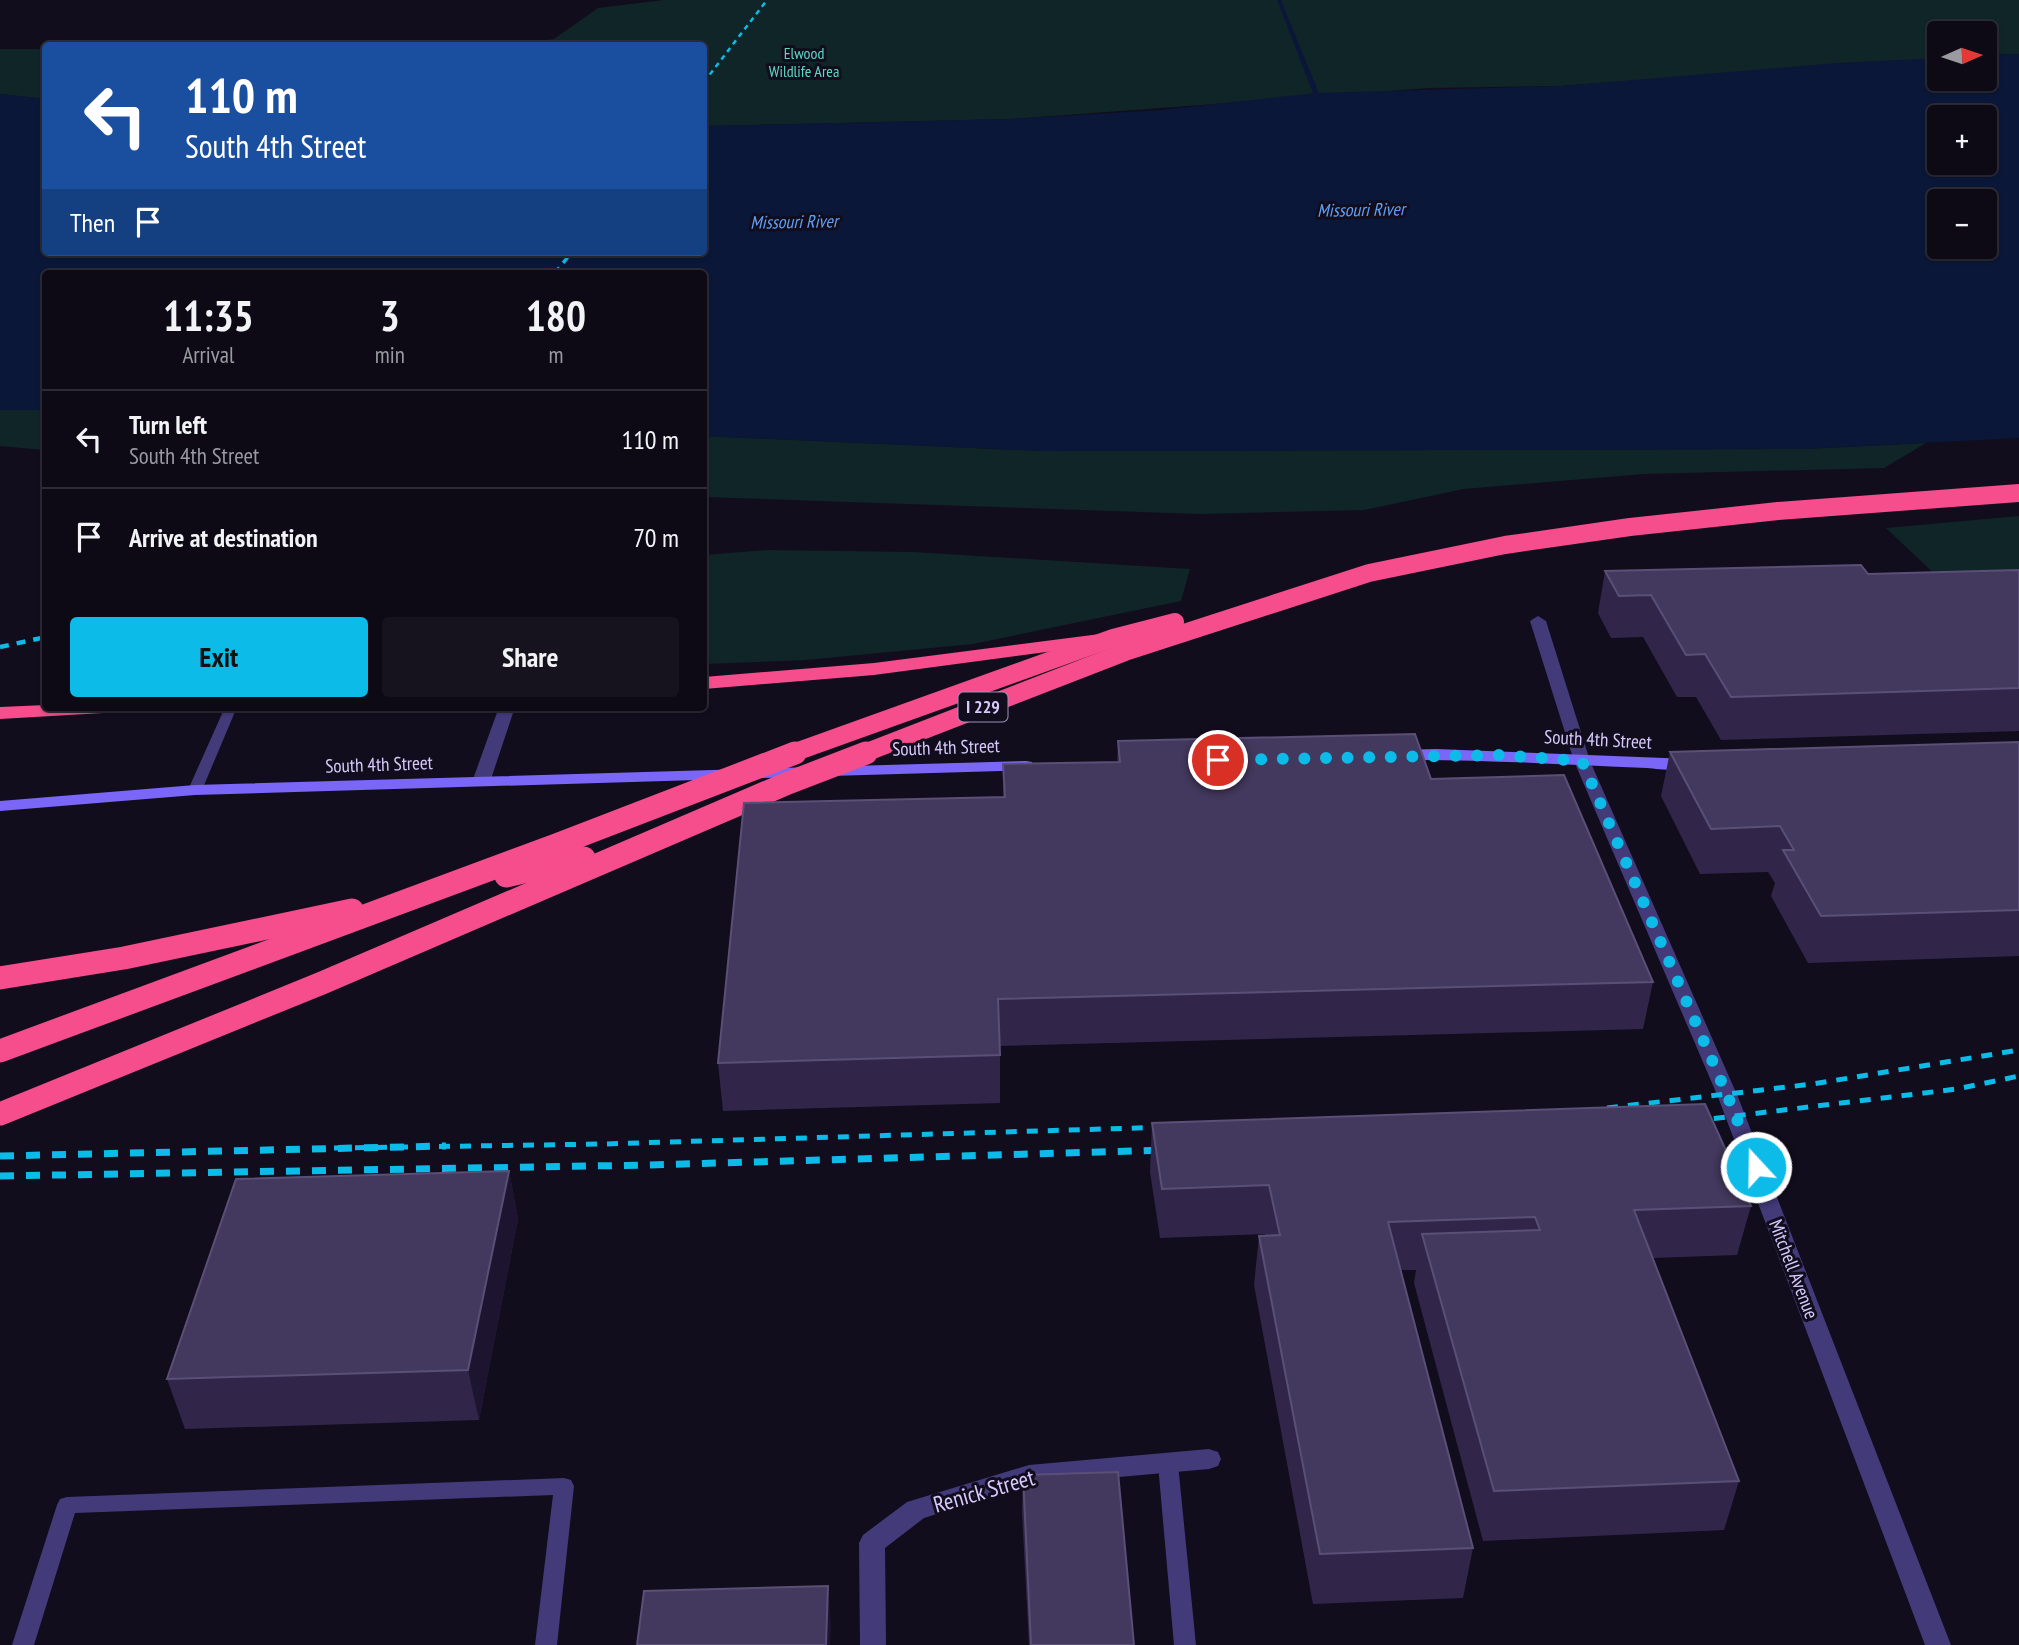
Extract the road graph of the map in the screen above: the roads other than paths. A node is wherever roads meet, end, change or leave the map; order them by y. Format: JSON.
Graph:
{"nodes":[{"id":1,"x":2019,"y":492,"type":"edge"},
{"id":2,"x":1538,"y":621,"type":"dead end"},
{"id":3,"x":1113,"y":638,"type":"junction"},
{"id":4,"x":707,"y":683,"type":"edge"},
{"id":5,"x":42,"y":711,"type":"edge"},
{"id":6,"x":229,"y":711,"type":"edge"},
{"id":7,"x":506,"y":711,"type":"edge"},
{"id":8,"x":0,"y":713,"type":"edge"},
{"id":9,"x":1381,"y":756,"type":"edge"},
{"id":10,"x":1582,"y":761,"type":"junction"},
{"id":11,"x":1706,"y":764,"type":"edge"},
{"id":12,"x":1049,"y":765,"type":"edge"},
{"id":13,"x":481,"y":782,"type":"junction"},
{"id":14,"x":195,"y":790,"type":"junction"},
{"id":15,"x":0,"y":806,"type":"edge"},
{"id":16,"x":632,"y":848,"type":"junction"},
{"id":17,"x":0,"y":978,"type":"edge"},
{"id":18,"x":0,"y":1051,"type":"edge"},
{"id":19,"x":0,"y":1114,"type":"edge"},
{"id":20,"x":1209,"y":1459,"type":"dead end"},
{"id":21,"x":1168,"y":1464,"type":"junction"},
{"id":22,"x":23,"y":1645,"type":"edge"},
{"id":23,"x":546,"y":1645,"type":"edge"},
{"id":24,"x":873,"y":1645,"type":"edge"},
{"id":25,"x":1185,"y":1645,"type":"edge"},
{"id":26,"x":1938,"y":1645,"type":"edge"}],
"edges":[{"from":1,"to":3,"type":"highway","number":"I 229","bridge":true},
{"from":1,"to":16,"type":"highway","number":"I 229","bridge":true},
{"from":2,"to":10,"type":"street","name":"Mitchell Avenue"},
{"from":3,"to":4,"type":"highway","bridge":true},
{"from":3,"to":18,"type":"highway","number":"I 229","bridge":true},
{"from":5,"to":8,"type":"highway"},
{"from":6,"to":14,"type":"lane"},
{"from":7,"to":13,"type":"street"},
{"from":9,"to":10,"type":"main road","name":"South 4th Street"},
{"from":10,"to":11,"type":"main road","name":"South 4th Street"},
{"from":10,"to":26,"type":"street","name":"Mitchell Avenue"},
{"from":12,"to":13,"type":"main road","name":"South 4th Street"},
{"from":13,"to":14,"type":"main road","name":"South 4th Street"},
{"from":14,"to":15,"type":"main road","name":"South 4th Street"},
{"from":16,"to":17,"type":"highway","bridge":true},
{"from":16,"to":19,"type":"highway","number":"I 229","bridge":true},
{"from":20,"to":21,"type":"street","name":"Renick Street"},
{"from":21,"to":24,"type":"street","name":"Renick Street"},
{"from":21,"to":25,"type":"lane"},
{"from":22,"to":23,"type":"lane"}]}
